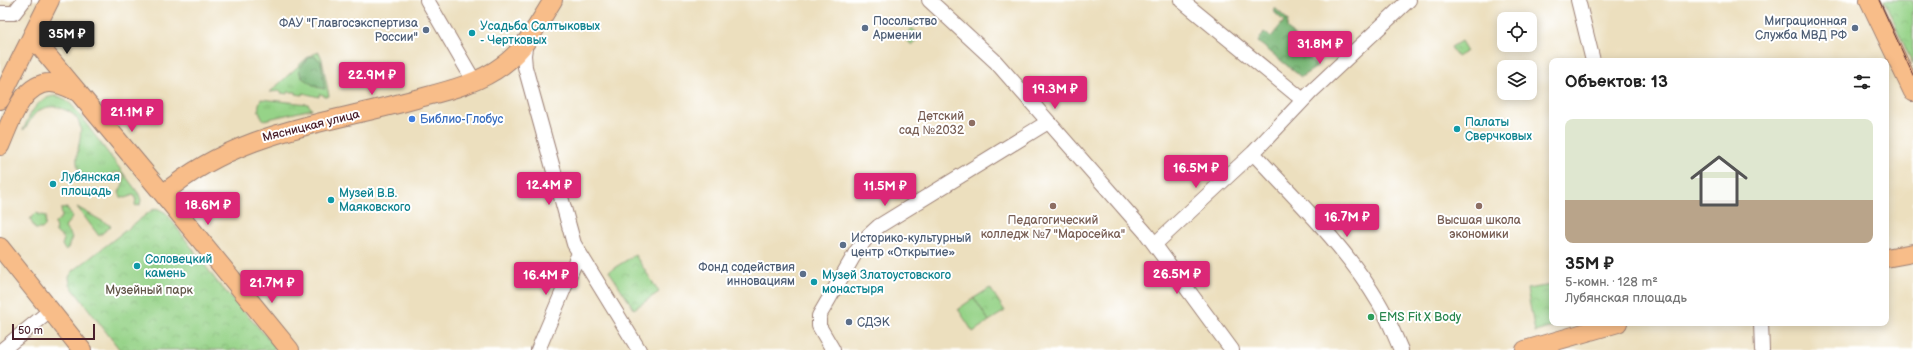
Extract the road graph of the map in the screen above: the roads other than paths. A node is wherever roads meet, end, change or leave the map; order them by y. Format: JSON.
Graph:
{"nodes":[{"id":1,"x":24,"y":0,"type":"edge"},
{"id":2,"x":50,"y":0,"type":"edge"},
{"id":3,"x":427,"y":0,"type":"edge"},
{"id":4,"x":553,"y":0,"type":"edge"},
{"id":5,"x":929,"y":0,"type":"edge"},
{"id":6,"x":1181,"y":0,"type":"edge"},
{"id":7,"x":1409,"y":0,"type":"edge"},
{"id":8,"x":1578,"y":0,"type":"edge"},
{"id":9,"x":1869,"y":0,"type":"edge"},
{"id":10,"x":4,"y":13,"type":"edge"},
{"id":11,"x":36,"y":29,"type":"junction"},
{"id":12,"x":526,"y":41,"type":"junction"},
{"id":13,"x":1592,"y":58,"type":"edge"},
{"id":14,"x":474,"y":81,"type":"junction"},
{"id":15,"x":78,"y":92,"type":"junction"},
{"id":16,"x":1913,"y":92,"type":"edge"},
{"id":17,"x":0,"y":100,"type":"edge"},
{"id":18,"x":1303,"y":100,"type":"junction"},
{"id":19,"x":1048,"y":122,"type":"junction"},
{"id":20,"x":0,"y":146,"type":"edge"},
{"id":21,"x":1253,"y":153,"type":"junction"},
{"id":22,"x":163,"y":194,"type":"junction"},
{"id":23,"x":1155,"y":244,"type":"junction"},
{"id":24,"x":1,"y":246,"type":"edge"},
{"id":25,"x":579,"y":253,"type":"junction"},
{"id":26,"x":1913,"y":253,"type":"edge"},
{"id":27,"x":1889,"y":257,"type":"edge"},
{"id":28,"x":51,"y":310,"type":"junction"},
{"id":29,"x":1607,"y":326,"type":"edge"},
{"id":30,"x":1761,"y":326,"type":"edge"},
{"id":31,"x":2,"y":350,"type":"edge"},
{"id":32,"x":82,"y":350,"type":"edge"},
{"id":33,"x":290,"y":350,"type":"edge"},
{"id":34,"x":538,"y":350,"type":"edge"},
{"id":35,"x":639,"y":350,"type":"edge"},
{"id":36,"x":833,"y":350,"type":"edge"},
{"id":37,"x":1232,"y":350,"type":"edge"},
{"id":38,"x":1401,"y":350,"type":"edge"},
{"id":39,"x":1525,"y":350,"type":"edge"},
{"id":40,"x":1762,"y":350,"type":"edge"}],
"edges":[{"from":1,"to":10,"type":"street"},
{"from":2,"to":11,"type":"main road"},
{"from":3,"to":14,"type":"street"},
{"from":4,"to":12,"type":"main road","name":"Мясницкая улица"},
{"from":5,"to":19,"type":"street"},
{"from":6,"to":18,"type":"street"},
{"from":7,"to":18,"type":"street"},
{"from":8,"to":13,"type":"street"},
{"from":9,"to":16,"type":"main road"},
{"from":11,"to":15,"type":"main road"},
{"from":11,"to":17,"type":"main road"},
{"from":12,"to":14,"type":"main road","name":"Мясницкая улица"},
{"from":12,"to":25,"type":"street"},
{"from":14,"to":22,"type":"main road","name":"Мясницкая улица"},
{"from":15,"to":20,"type":"main road"},
{"from":15,"to":22,"type":"main road"},
{"from":18,"to":21,"type":"street"},
{"from":19,"to":23,"type":"street"},
{"from":19,"to":36,"type":"street"},
{"from":21,"to":23,"type":"street"},
{"from":21,"to":38,"type":"street"},
{"from":22,"to":33,"type":"main road"},
{"from":23,"to":37,"type":"street"},
{"from":24,"to":28,"type":"main road"},
{"from":25,"to":34,"type":"street"},
{"from":25,"to":35,"type":"street"},
{"from":26,"to":27,"type":"main road"},
{"from":28,"to":31,"type":"street"},
{"from":28,"to":32,"type":"main road"},
{"from":29,"to":39,"type":"main road"},
{"from":30,"to":40,"type":"street"}]}
